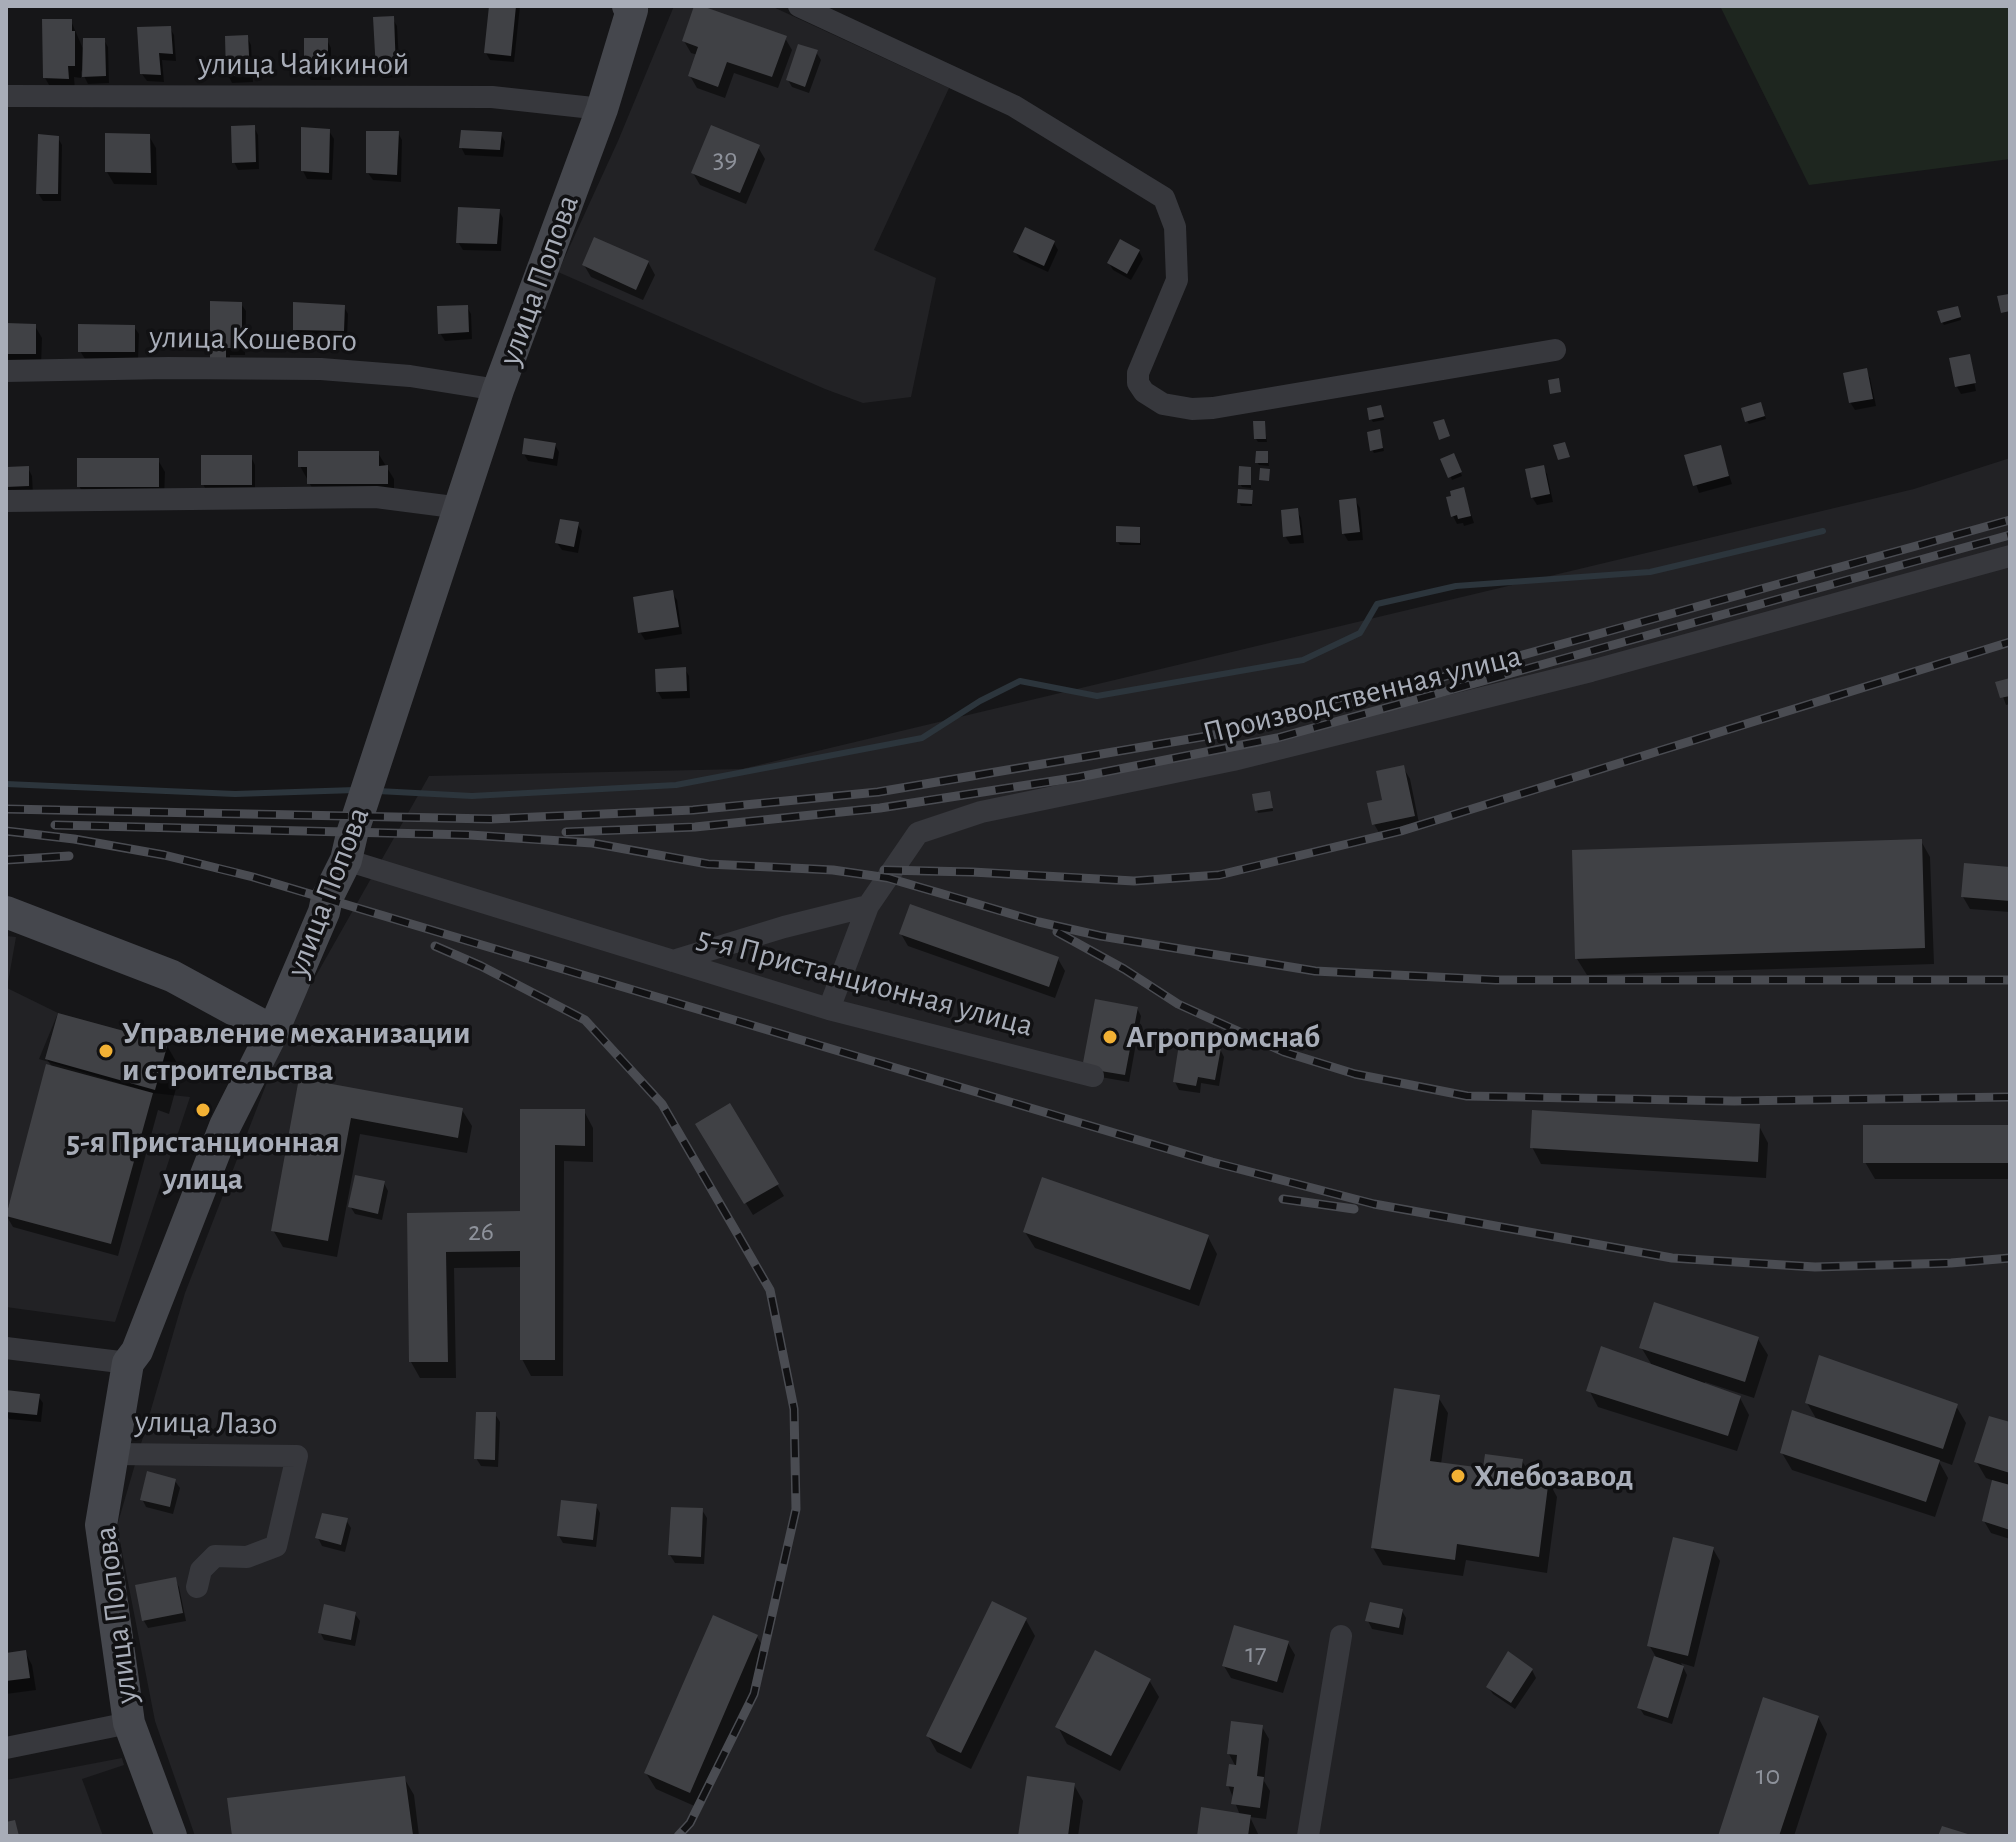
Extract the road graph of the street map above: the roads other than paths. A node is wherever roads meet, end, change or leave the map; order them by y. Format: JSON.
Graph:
{"nodes":[{"id":1,"x":799,"y":6,"type":"edge"},
{"id":2,"x":631,"y":7,"type":"edge"},
{"id":3,"x":6,"y":96,"type":"edge"},
{"id":4,"x":602,"y":109,"type":"junction"},
{"id":5,"x":1555,"y":350,"type":"dead end"},
{"id":6,"x":6,"y":371,"type":"edge"},
{"id":7,"x":498,"y":390,"type":"junction"},
{"id":8,"x":6,"y":501,"type":"edge"},
{"id":9,"x":461,"y":508,"type":"junction"},
{"id":10,"x":2010,"y":556,"type":"edge"},
{"id":11,"x":346,"y":860,"type":"junction"},
{"id":12,"x":868,"y":906,"type":"junction"},
{"id":13,"x":6,"y":912,"type":"edge"},
{"id":14,"x":672,"y":962,"type":"junction"},
{"id":15,"x":829,"y":1009,"type":"junction"},
{"id":16,"x":273,"y":1031,"type":"junction"},
{"id":17,"x":1093,"y":1076,"type":"dead end"},
{"id":18,"x":6,"y":1348,"type":"edge"},
{"id":19,"x":128,"y":1363,"type":"junction"},
{"id":20,"x":113,"y":1454,"type":"junction"},
{"id":21,"x":197,"y":1587,"type":"dead end"},
{"id":22,"x":1341,"y":1636,"type":"dead end"},
{"id":23,"x":129,"y":1723,"type":"junction"},
{"id":24,"x":6,"y":1748,"type":"edge"},
{"id":25,"x":171,"y":1836,"type":"edge"},
{"id":26,"x":1308,"y":1836,"type":"edge"}],
"edges":[{"from":1,"to":5,"type":"street"},
{"from":2,"to":4,"type":"street","name":"улица Попова"},
{"from":3,"to":4,"type":"street","name":"улица Чайкиной"},
{"from":4,"to":7,"type":"street","name":"улица Попова"},
{"from":6,"to":7,"type":"street","name":"улица Кошевого"},
{"from":7,"to":9,"type":"street","name":"улица Попова"},
{"from":8,"to":9,"type":"street"},
{"from":9,"to":11,"type":"street","name":"улица Попова"},
{"from":10,"to":12,"type":"street","name":"Производственная улица"},
{"from":11,"to":14,"type":"street","name":"5-я Пристанционная улица"},
{"from":11,"to":16,"type":"street","name":"улица Попова"},
{"from":12,"to":14,"type":"street"},
{"from":12,"to":15,"type":"street","name":"Производственная улица"},
{"from":13,"to":16,"type":"street"},
{"from":14,"to":15,"type":"street","name":"5-я Пристанционная улица"},
{"from":15,"to":17,"type":"street","name":"5-я Пристанционная улица"},
{"from":16,"to":19,"type":"street","name":"улица Попова"},
{"from":18,"to":19,"type":"street"},
{"from":19,"to":20,"type":"street","name":"улица Попова"},
{"from":20,"to":21,"type":"street","name":"улица Лазо"},
{"from":20,"to":23,"type":"street","name":"улица Попова"},
{"from":22,"to":26,"type":"street"},
{"from":23,"to":24,"type":"street","name":"улица Попова"},
{"from":23,"to":25,"type":"street","name":"улица Попова"}]}
